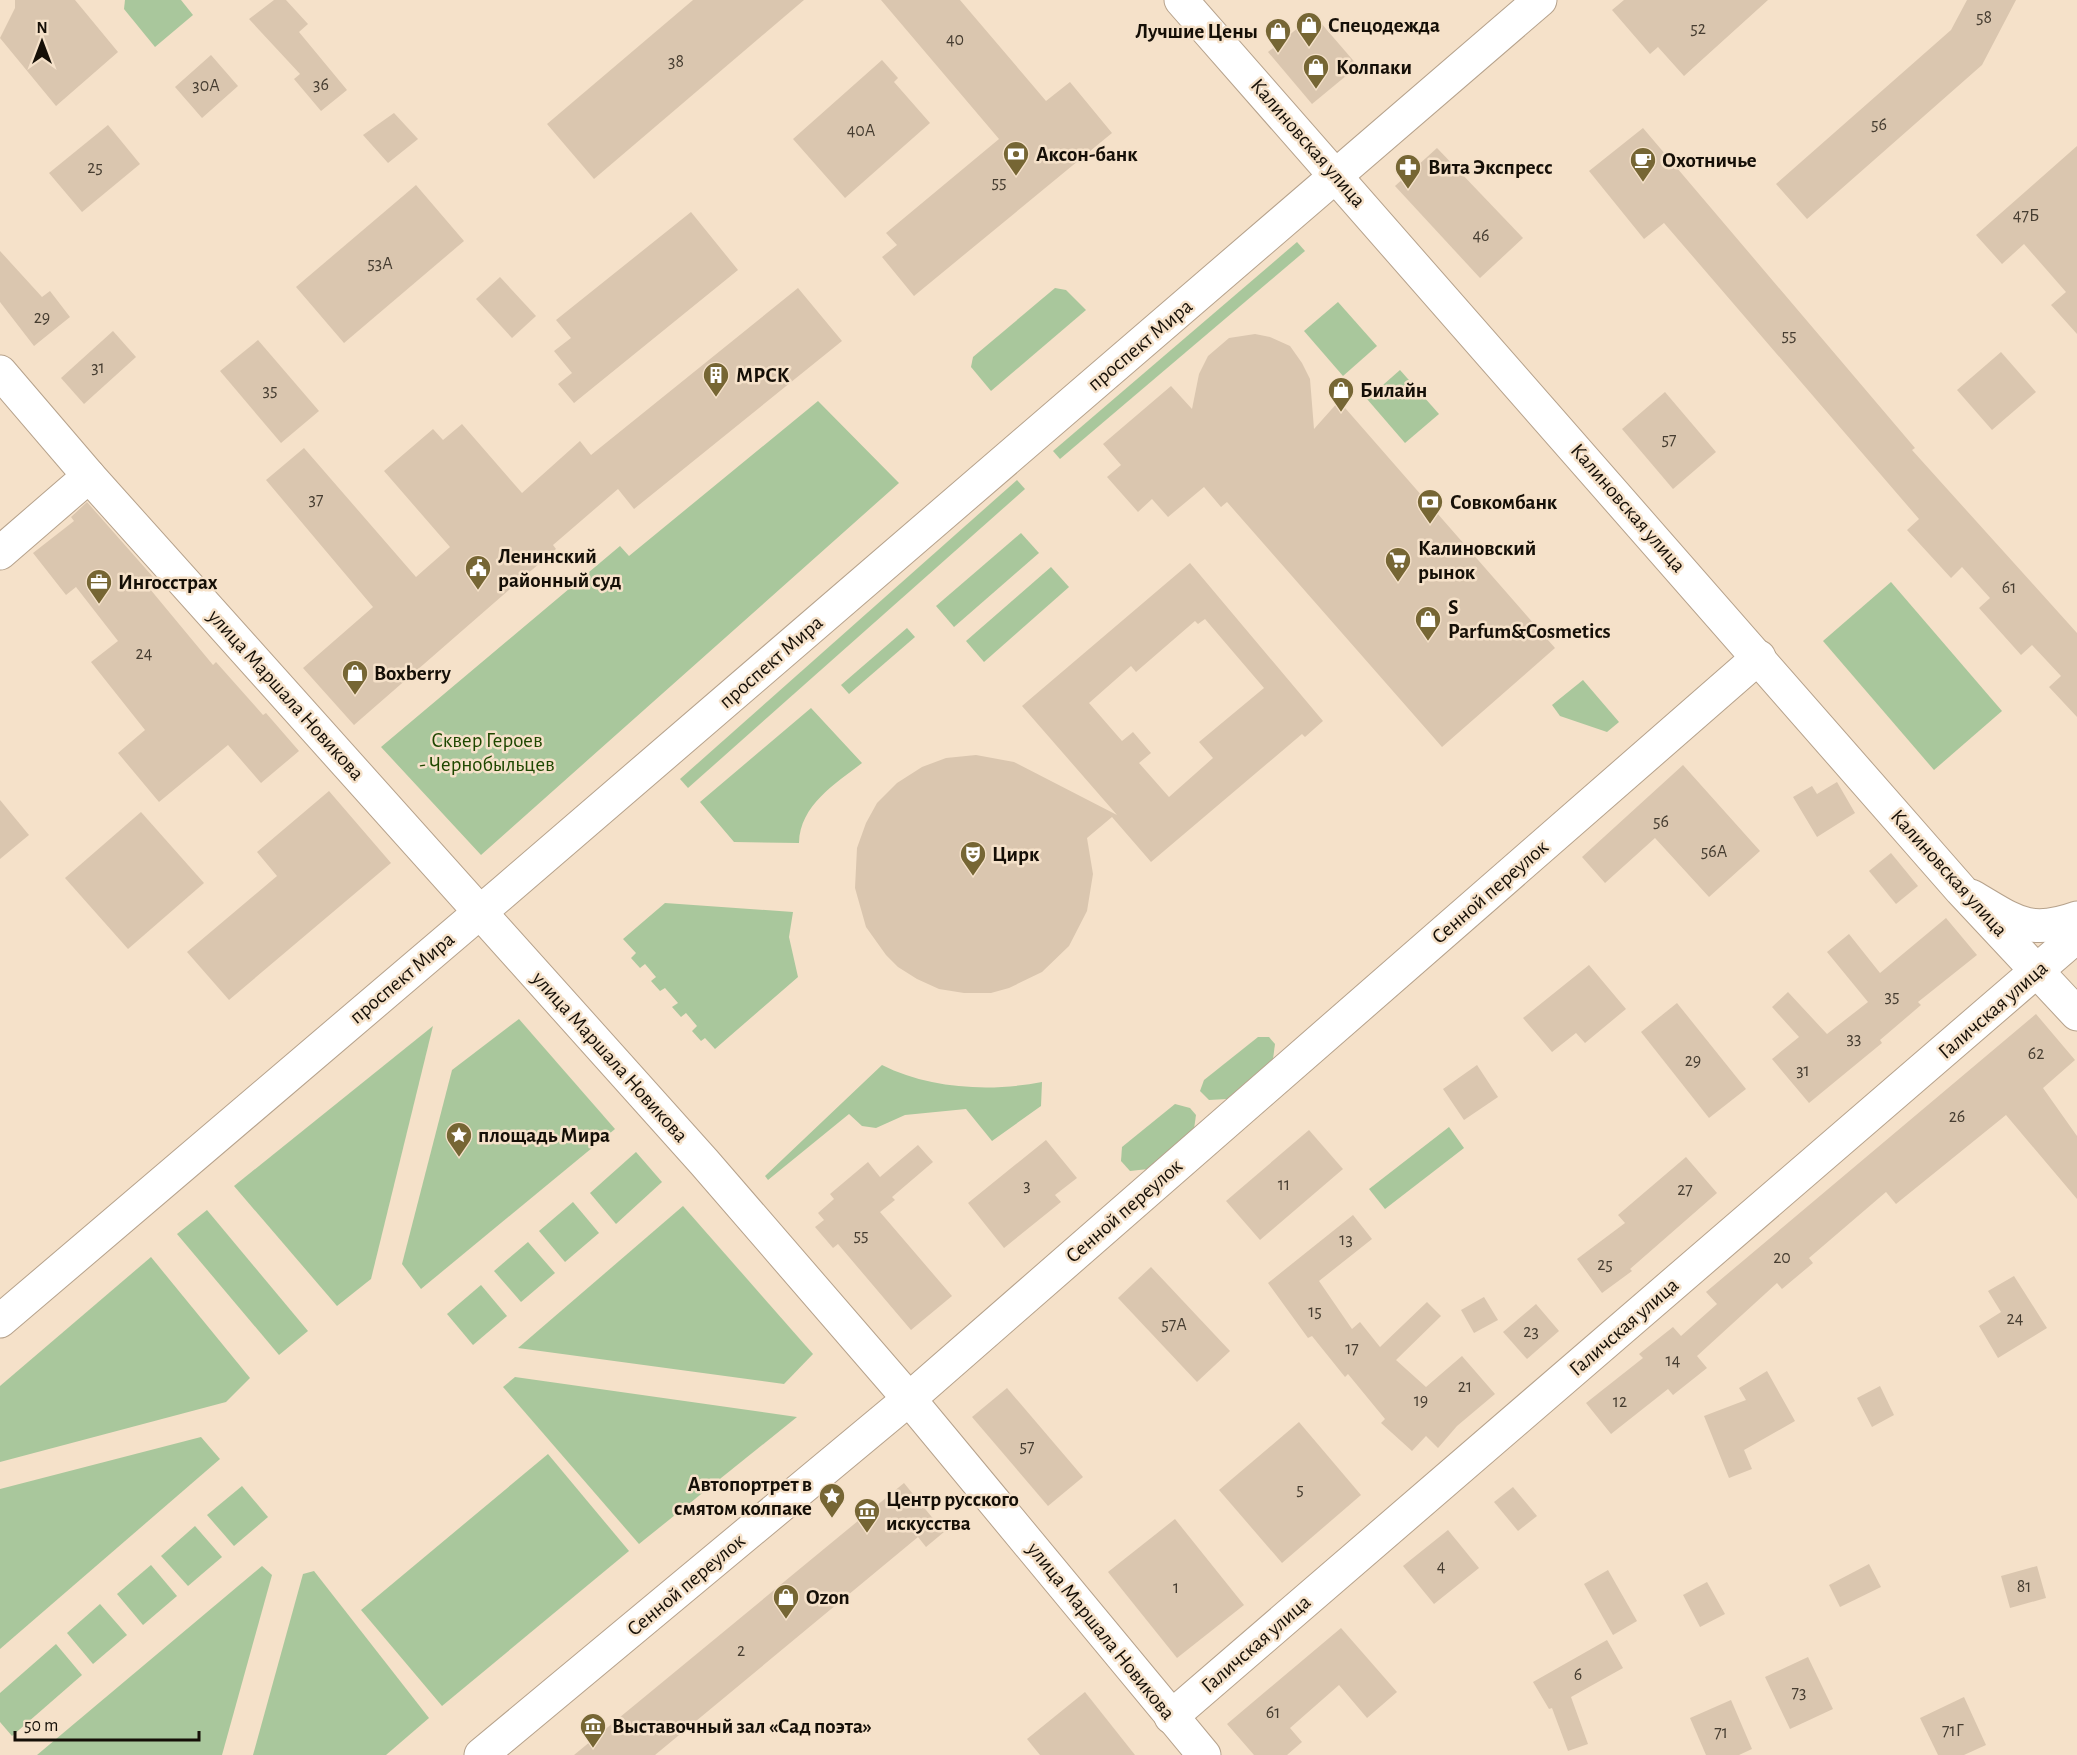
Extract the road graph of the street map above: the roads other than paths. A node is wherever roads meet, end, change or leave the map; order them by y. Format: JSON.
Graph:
{"nodes":[{"id":1,"x":1181,"y":0,"type":"edge"},
{"id":2,"x":1540,"y":0,"type":"edge"},
{"id":3,"x":1338,"y":176,"type":"junction"},
{"id":4,"x":0,"y":372,"type":"edge"},
{"id":5,"x":89,"y":476,"type":"junction"},
{"id":6,"x":0,"y":552,"type":"edge"},
{"id":7,"x":1759,"y":657,"type":"junction"},
{"id":8,"x":1961,"y":890,"type":"junction"},
{"id":9,"x":480,"y":912,"type":"junction"},
{"id":10,"x":2077,"y":918,"type":"edge"},
{"id":11,"x":2077,"y":936,"type":"edge"},
{"id":12,"x":2038,"y":971,"type":"junction"},
{"id":13,"x":2077,"y":1014,"type":"edge"},
{"id":14,"x":0,"y":1321,"type":"edge"},
{"id":15,"x":909,"y":1399,"type":"junction"},
{"id":16,"x":1171,"y":1717,"type":"junction"},
{"id":17,"x":481,"y":1755,"type":"edge"},
{"id":18,"x":1204,"y":1755,"type":"edge"}],
"edges":[{"from":1,"to":3,"type":"main road","name":"Калиновская улица"},
{"from":2,"to":3,"type":"main road","name":"проспект Мира"},
{"from":3,"to":7,"type":"main road","name":"Калиновская улица"},
{"from":3,"to":9,"type":"main road","name":"проспект Мира"},
{"from":4,"to":5,"type":"main road","name":"улица Маршала Новикова"},
{"from":5,"to":6,"type":"main road"},
{"from":5,"to":9,"type":"main road","name":"улица Маршала Новикова"},
{"from":7,"to":8,"type":"main road","name":"Калиновская улица"},
{"from":7,"to":15,"type":"main road","name":"Сенной переулок"},
{"from":8,"to":10,"type":"main road"},
{"from":8,"to":12,"type":"main road","name":"Калиновская улица"},
{"from":9,"to":14,"type":"main road","name":"проспект Мира"},
{"from":9,"to":15,"type":"main road","name":"улица Маршала Новикова"},
{"from":11,"to":12,"type":"main road","name":"Галичская улица"},
{"from":12,"to":13,"type":"main road","name":"Калиновская улица"},
{"from":12,"to":16,"type":"main road","name":"Галичская улица"},
{"from":15,"to":16,"type":"main road","name":"улица Маршала Новикова"},
{"from":15,"to":17,"type":"main road","name":"Сенной переулок"},
{"from":16,"to":18,"type":"main road","name":"улица Маршала Новикова"}]}
